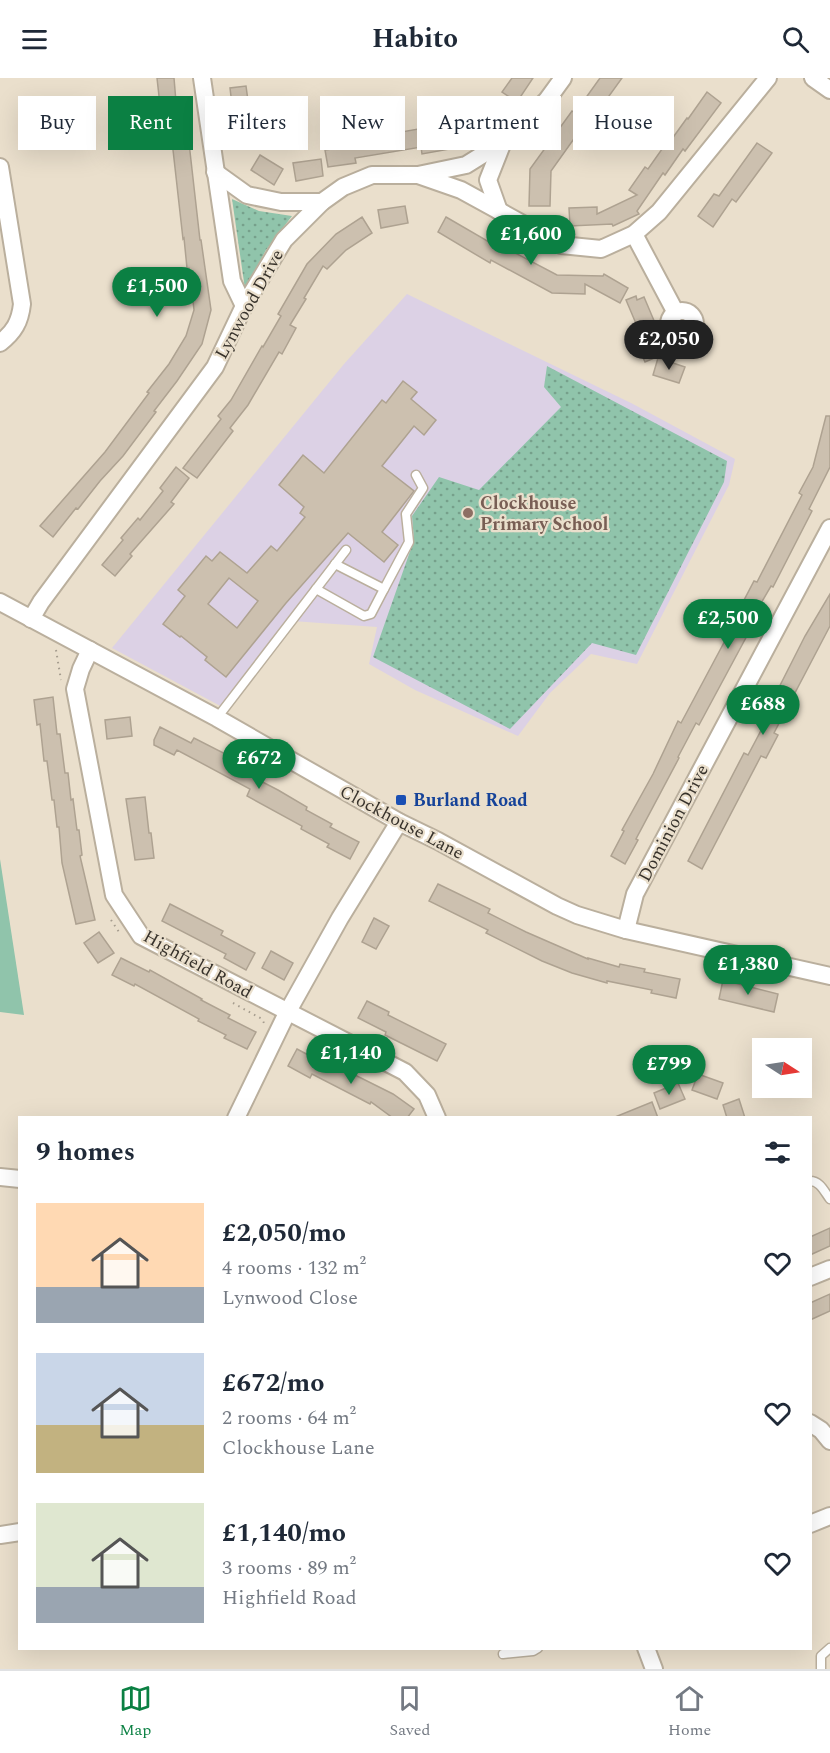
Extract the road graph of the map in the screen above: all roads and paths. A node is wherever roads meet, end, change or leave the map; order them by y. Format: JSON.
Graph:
{"nodes":[{"id":1,"x":202,"y":78,"type":"edge"},
{"id":2,"x":563,"y":78,"type":"edge"},
{"id":3,"x":768,"y":78,"type":"edge"},
{"id":4,"x":813,"y":78,"type":"edge"},
{"id":5,"x":830,"y":90,"type":"edge"},
{"id":6,"x":550,"y":96,"type":"edge"},
{"id":7,"x":490,"y":150,"type":"edge"},
{"id":8,"x":500,"y":150,"type":"edge"},
{"id":9,"x":0,"y":167,"type":"edge"},
{"id":10,"x":214,"y":172,"type":"junction"},
{"id":11,"x":418,"y":175,"type":"junction"},
{"id":12,"x":2,"y":186,"type":"edge"},
{"id":13,"x":322,"y":202,"type":"junction"},
{"id":14,"x":499,"y":211,"type":"junction"},
{"id":15,"x":634,"y":234,"type":"junction"},
{"id":16,"x":244,"y":306,"type":"junction"},
{"id":17,"x":676,"y":313,"type":"dead end"},
{"id":18,"x":7,"y":338,"type":"edge"},
{"id":19,"x":416,"y":475,"type":"dead end"},
{"id":20,"x":830,"y":528,"type":"edge"},
{"id":21,"x":346,"y":550,"type":"dead end"},
{"id":22,"x":335,"y":564,"type":"junction"},
{"id":23,"x":316,"y":589,"type":"junction"},
{"id":24,"x":384,"y":590,"type":"junction"},
{"id":25,"x":0,"y":602,"type":"edge"},
{"id":26,"x":32,"y":619,"type":"junction"},
{"id":27,"x":54,"y":646,"type":"dead end"},
{"id":28,"x":90,"y":650,"type":"junction"},
{"id":29,"x":62,"y":683,"type":"dead end"},
{"id":30,"x":217,"y":718,"type":"junction"},
{"id":31,"x":399,"y":822,"type":"junction"},
{"id":32,"x":108,"y":913,"type":"dead end"},
{"id":33,"x":626,"y":930,"type":"junction"},
{"id":34,"x":123,"y":938,"type":"dead end"},
{"id":35,"x":830,"y":976,"type":"edge"},
{"id":36,"x":230,"y":1000,"type":"dead end"},
{"id":37,"x":288,"y":1013,"type":"junction"},
{"id":38,"x":267,"y":1030,"type":"dead end"},
{"id":39,"x":237,"y":1116,"type":"edge"},
{"id":40,"x":436,"y":1116,"type":"edge"},
{"id":41,"x":0,"y":1178,"type":"edge"},
{"id":42,"x":18,"y":1179,"type":"edge"},
{"id":43,"x":812,"y":1181,"type":"edge"},
{"id":44,"x":830,"y":1199,"type":"edge"},
{"id":45,"x":830,"y":1269,"type":"edge"},
{"id":46,"x":812,"y":1276,"type":"edge"},
{"id":47,"x":830,"y":1516,"type":"edge"},
{"id":48,"x":812,"y":1523,"type":"edge"},
{"id":49,"x":18,"y":1532,"type":"edge"},
{"id":50,"x":0,"y":1535,"type":"edge"},
{"id":51,"x":830,"y":1648,"type":"edge"},
{"id":52,"x":526,"y":1650,"type":"edge"},
{"id":53,"x":647,"y":1650,"type":"edge"},
{"id":54,"x":502,"y":1654,"type":"dead end"},
{"id":55,"x":654,"y":1669,"type":"edge"},
{"id":56,"x":821,"y":1669,"type":"edge"}],
"edges":[{"from":1,"to":10,"type":"street"},
{"from":2,"to":6,"type":"street"},
{"from":3,"to":15,"type":"street","name":"Lynwood Drive"},
{"from":4,"to":5,"type":"street"},
{"from":7,"to":11,"type":"street"},
{"from":8,"to":14,"type":"street"},
{"from":9,"to":12,"type":"street"},
{"from":10,"to":13,"type":"street"},
{"from":10,"to":16,"type":"street"},
{"from":11,"to":13,"type":"street","name":"Lynwood Drive"},
{"from":11,"to":14,"type":"street","name":"Lynwood Drive"},
{"from":12,"to":18,"type":"street"},
{"from":13,"to":16,"type":"street","name":"Lynwood Drive"},
{"from":14,"to":15,"type":"street","name":"Lynwood Drive"},
{"from":15,"to":17,"type":"street"},
{"from":16,"to":26,"type":"street","name":"Lynwood Drive"},
{"from":19,"to":24,"type":"lane"},
{"from":20,"to":33,"type":"street","name":"Dominion Drive"},
{"from":21,"to":22,"type":"lane"},
{"from":22,"to":23,"type":"lane"},
{"from":22,"to":24,"type":"lane"},
{"from":23,"to":24,"type":"lane"},
{"from":23,"to":30,"type":"lane"},
{"from":25,"to":26,"type":"street","name":"Clockhouse Lane"},
{"from":26,"to":28,"type":"street","name":"Clockhouse Lane"},
{"from":27,"to":29,"type":"path"},
{"from":28,"to":30,"type":"street","name":"Clockhouse Lane"},
{"from":28,"to":37,"type":"street","name":"Highfield Road"},
{"from":30,"to":31,"type":"street","name":"Clockhouse Lane"},
{"from":31,"to":33,"type":"street","name":"Clockhouse Lane"},
{"from":31,"to":37,"type":"street"},
{"from":32,"to":34,"type":"path"},
{"from":33,"to":35,"type":"street","name":"Clockhouse Lane"},
{"from":36,"to":38,"type":"path"},
{"from":37,"to":39,"type":"street"},
{"from":37,"to":40,"type":"street","name":"Highfield Road"},
{"from":41,"to":42,"type":"street"},
{"from":43,"to":44,"type":"lane"},
{"from":45,"to":46,"type":"street"},
{"from":47,"to":48,"type":"street"},
{"from":49,"to":50,"type":"street"},
{"from":51,"to":56,"type":"lane"},
{"from":52,"to":54,"type":"lane"},
{"from":53,"to":55,"type":"street"}]}
